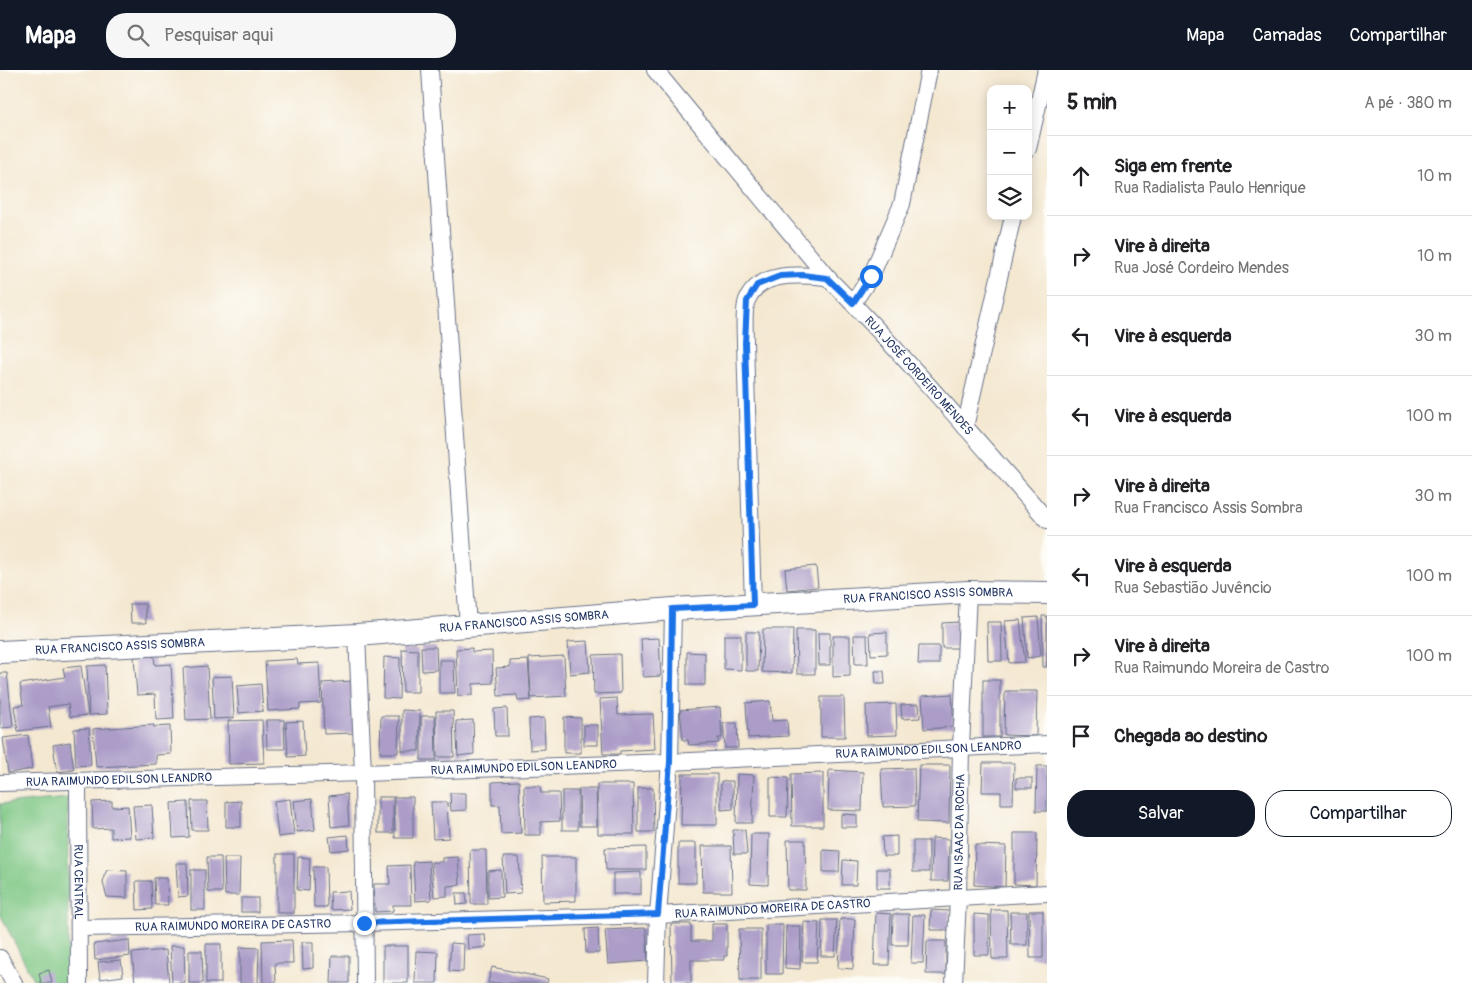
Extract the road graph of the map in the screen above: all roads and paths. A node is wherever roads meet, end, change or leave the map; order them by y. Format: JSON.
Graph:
{"nodes":[{"id":1,"x":430,"y":70,"type":"edge"},
{"id":2,"x":656,"y":70,"type":"edge"},
{"id":3,"x":929,"y":70,"type":"edge"},
{"id":4,"x":1046,"y":70,"type":"edge"},
{"id":5,"x":670,"y":77,"type":"edge"},
{"id":6,"x":1032,"y":131,"type":"edge"},
{"id":7,"x":1012,"y":220,"type":"edge"},
{"id":8,"x":827,"y":278,"type":"junction"},
{"id":9,"x":853,"y":303,"type":"junction"},
{"id":10,"x":965,"y":427,"type":"junction"},
{"id":11,"x":1047,"y":520,"type":"edge"},
{"id":12,"x":968,"y":592,"type":"junction"},
{"id":13,"x":1047,"y":593,"type":"edge"},
{"id":14,"x":753,"y":605,"type":"junction"},
{"id":15,"x":672,"y":609,"type":"junction"},
{"id":16,"x":468,"y":625,"type":"junction"},
{"id":17,"x":357,"y":635,"type":"junction"},
{"id":18,"x":0,"y":652,"type":"edge"},
{"id":19,"x":1047,"y":744,"type":"edge"},
{"id":20,"x":961,"y":748,"type":"junction"},
{"id":21,"x":670,"y":762,"type":"junction"},
{"id":22,"x":363,"y":773,"type":"junction"},
{"id":23,"x":78,"y":781,"type":"junction"},
{"id":24,"x":0,"y":783,"type":"edge"},
{"id":25,"x":1047,"y":893,"type":"edge"},
{"id":26,"x":958,"y":898,"type":"junction"},
{"id":27,"x":658,"y":914,"type":"junction"},
{"id":28,"x":364,"y":923,"type":"junction"},
{"id":29,"x":79,"y":928,"type":"junction"},
{"id":30,"x":0,"y":958,"type":"edge"},
{"id":31,"x":14,"y":983,"type":"edge"},
{"id":32,"x":79,"y":983,"type":"edge"},
{"id":33,"x":365,"y":983,"type":"edge"},
{"id":34,"x":656,"y":983,"type":"edge"},
{"id":35,"x":954,"y":983,"type":"edge"}],
"edges":[{"from":1,"to":16,"type":"street"},
{"from":2,"to":5,"type":"street","name":"RUA JOSÉ CORDEIRO MENDES"},
{"from":3,"to":9,"type":"street"},
{"from":4,"to":6,"type":"street"},
{"from":5,"to":8,"type":"street","name":"RUA JOSÉ CORDEIRO MENDES"},
{"from":7,"to":10,"type":"street"},
{"from":8,"to":9,"type":"street","name":"RUA JOSÉ CORDEIRO MENDES"},
{"from":8,"to":14,"type":"street"},
{"from":9,"to":10,"type":"street","name":"RUA JOSÉ CORDEIRO MENDES"},
{"from":10,"to":11,"type":"street","name":"RUA JOSÉ CORDEIRO MENDES"},
{"from":12,"to":13,"type":"street","name":"RUA FRANCISCO ASSIS SOMBRA"},
{"from":12,"to":14,"type":"street","name":"RUA FRANCISCO ASSIS SOMBRA"},
{"from":12,"to":20,"type":"street","name":"RUA ISAAC DA ROCHA"},
{"from":14,"to":15,"type":"street","name":"RUA FRANCISCO ASSIS SOMBRA"},
{"from":15,"to":16,"type":"street","name":"RUA FRANCISCO ASSIS SOMBRA"},
{"from":15,"to":21,"type":"street"},
{"from":16,"to":17,"type":"street","name":"RUA FRANCISCO ASSIS SOMBRA"},
{"from":17,"to":18,"type":"street","name":"RUA FRANCISCO ASSIS SOMBRA"},
{"from":17,"to":22,"type":"street"},
{"from":19,"to":20,"type":"street","name":"RUA RAIMUNDO EDILSON LEANDRO"},
{"from":20,"to":21,"type":"street","name":"RUA RAIMUNDO EDILSON LEANDRO"},
{"from":20,"to":26,"type":"street","name":"RUA ISAAC DA ROCHA"},
{"from":21,"to":22,"type":"street","name":"RUA RAIMUNDO EDILSON LEANDRO"},
{"from":21,"to":27,"type":"street"},
{"from":22,"to":23,"type":"street","name":"RUA RAIMUNDO EDILSON LEANDRO"},
{"from":22,"to":28,"type":"street"},
{"from":23,"to":24,"type":"street","name":"RUA RAIMUNDO EDILSON LEANDRO"},
{"from":23,"to":29,"type":"street","name":"RUA CENTRAL"},
{"from":25,"to":26,"type":"street","name":"RUA RAIMUNDO MOREIRA DE CASTRO"},
{"from":26,"to":27,"type":"street","name":"RUA RAIMUNDO MOREIRA DE CASTRO"},
{"from":26,"to":35,"type":"street","name":"RUA ISAAC DA ROCHA"},
{"from":27,"to":28,"type":"street","name":"RUA RAIMUNDO MOREIRA DE CASTRO"},
{"from":27,"to":34,"type":"street"},
{"from":28,"to":29,"type":"street","name":"RUA RAIMUNDO MOREIRA DE CASTRO"},
{"from":28,"to":33,"type":"street"},
{"from":29,"to":32,"type":"street","name":"RUA CENTRAL"},
{"from":30,"to":31,"type":"street"}]}
